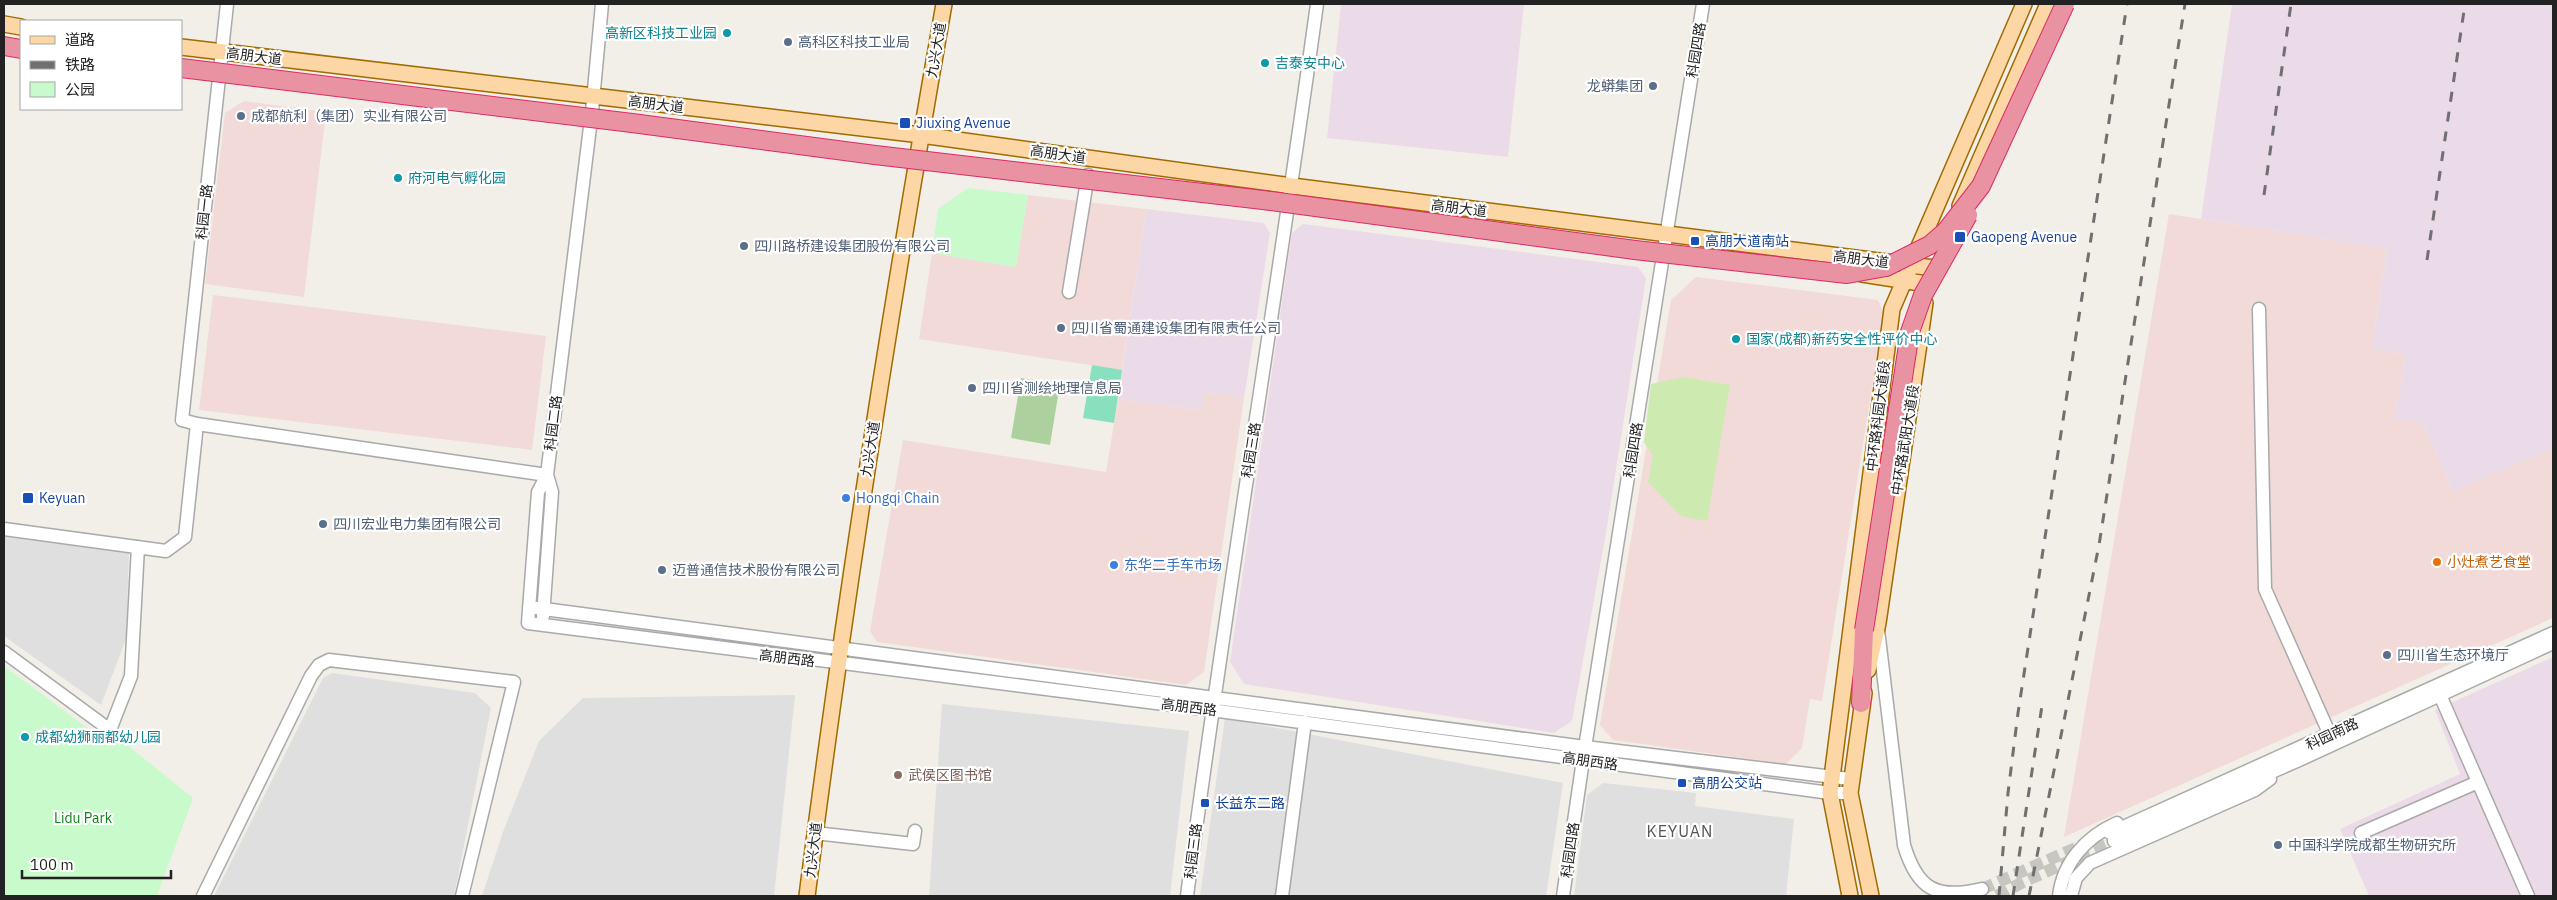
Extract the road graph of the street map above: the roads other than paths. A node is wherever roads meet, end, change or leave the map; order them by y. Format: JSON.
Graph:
{"nodes":[{"id":1,"x":227,"y":4,"type":"edge"},
{"id":2,"x":602,"y":4,"type":"edge"},
{"id":3,"x":944,"y":4,"type":"edge"},
{"id":4,"x":1317,"y":4,"type":"edge"},
{"id":5,"x":1703,"y":4,"type":"edge"},
{"id":6,"x":2024,"y":4,"type":"edge"},
{"id":7,"x":2048,"y":4,"type":"edge"},
{"id":8,"x":2065,"y":4,"type":"edge"},
{"id":9,"x":4,"y":24,"type":"edge"},
{"id":10,"x":20,"y":27,"type":"edge"},
{"id":11,"x":4,"y":42,"type":"edge"},
{"id":12,"x":20,"y":43,"type":"edge"},
{"id":13,"x":4,"y":46,"type":"edge"},
{"id":14,"x":182,"y":47,"type":"edge"},
{"id":15,"x":20,"y":49,"type":"edge"},
{"id":16,"x":220,"y":59,"type":"junction"},
{"id":17,"x":182,"y":61,"type":"edge"},
{"id":18,"x":182,"y":68,"type":"edge"},
{"id":19,"x":592,"y":104,"type":"junction"},
{"id":20,"x":921,"y":135,"type":"junction"},
{"id":21,"x":918,"y":152,"type":"junction"},
{"id":22,"x":875,"y":155,"type":"junction"},
{"id":23,"x":1088,"y":175,"type":"junction"},
{"id":24,"x":1981,"y":186,"type":"junction"},
{"id":25,"x":1291,"y":193,"type":"junction"},
{"id":26,"x":1666,"y":243,"type":"junction"},
{"id":27,"x":1912,"y":265,"type":"junction"},
{"id":28,"x":1934,"y":268,"type":"junction"},
{"id":29,"x":1906,"y":279,"type":"junction"},
{"id":30,"x":1927,"y":284,"type":"junction"},
{"id":31,"x":1069,"y":292,"type":"dead end"},
{"id":32,"x":2259,"y":309,"type":"dead end"},
{"id":33,"x":196,"y":424,"type":"junction"},
{"id":34,"x":546,"y":475,"type":"junction"},
{"id":35,"x":4,"y":529,"type":"edge"},
{"id":36,"x":138,"y":547,"type":"junction"},
{"id":37,"x":530,"y":607,"type":"junction"},
{"id":38,"x":543,"y":609,"type":"junction"},
{"id":39,"x":542,"y":626,"type":"junction"},
{"id":40,"x":1871,"y":626,"type":"junction"},
{"id":41,"x":2553,"y":633,"type":"edge"},
{"id":42,"x":2553,"y":643,"type":"edge"},
{"id":43,"x":839,"y":647,"type":"junction"},
{"id":44,"x":4,"y":652,"type":"edge"},
{"id":45,"x":837,"y":664,"type":"junction"},
{"id":46,"x":2440,"y":695,"type":"junction"},
{"id":47,"x":1213,"y":696,"type":"junction"},
{"id":48,"x":1861,"y":703,"type":"joint"},
{"id":49,"x":1211,"y":710,"type":"junction"},
{"id":50,"x":1305,"y":722,"type":"junction"},
{"id":51,"x":2330,"y":735,"type":"junction"},
{"id":52,"x":1584,"y":754,"type":"junction"},
{"id":53,"x":2295,"y":756,"type":"junction"},
{"id":54,"x":2478,"y":782,"type":"junction"},
{"id":55,"x":1831,"y":786,"type":"junction"},
{"id":56,"x":1850,"y":786,"type":"junction"},
{"id":57,"x":915,"y":831,"type":"dead end"},
{"id":58,"x":815,"y":833,"type":"junction"},
{"id":59,"x":2361,"y":833,"type":"dead end"},
{"id":60,"x":2112,"y":838,"type":"junction"},
{"id":61,"x":1982,"y":889,"type":"tunnel mouth"},
{"id":62,"x":203,"y":896,"type":"edge"},
{"id":63,"x":462,"y":896,"type":"edge"},
{"id":64,"x":807,"y":896,"type":"edge"},
{"id":65,"x":1187,"y":896,"type":"edge"},
{"id":66,"x":1282,"y":896,"type":"edge"},
{"id":67,"x":1563,"y":896,"type":"edge"},
{"id":68,"x":1850,"y":896,"type":"edge"},
{"id":69,"x":1871,"y":896,"type":"edge"},
{"id":70,"x":2060,"y":896,"type":"edge"},
{"id":71,"x":2071,"y":896,"type":"edge"},
{"id":72,"x":2528,"y":896,"type":"edge"}],
"edges":[{"from":1,"to":16,"type":"street","name":"科园一路"},
{"from":2,"to":19,"type":"street","name":"科园二路"},
{"from":3,"to":20,"type":"main road","name":"九兴大道"},
{"from":4,"to":25,"type":"street","name":"科园三路"},
{"from":5,"to":26,"type":"street","name":"科园四路"},
{"from":6,"to":27,"type":"main road","name":"中环路科园大道段"},
{"from":7,"to":28,"type":"main road","name":"中环路武阳大道段"},
{"from":8,"to":24,"type":"highway","bridge":true},
{"from":9,"to":10,"type":"main road"},
{"from":11,"to":12,"type":"main road"},
{"from":13,"to":15,"type":"highway"},
{"from":14,"to":16,"type":"main road","name":"高朋大道"},
{"from":16,"to":17,"type":"main road","name":"高朋大道"},
{"from":16,"to":19,"type":"main road","name":"高朋大道"},
{"from":16,"to":33,"type":"street","name":"科园一路"},
{"from":18,"to":22,"type":"highway","bridge":true},
{"from":19,"to":20,"type":"main road","name":"高朋大道"},
{"from":19,"to":21,"type":"main road","name":"高朋大道"},
{"from":19,"to":34,"type":"street","name":"科园二路"},
{"from":20,"to":21,"type":"main road","name":"九兴大道"},
{"from":20,"to":25,"type":"main road","name":"高朋大道"},
{"from":21,"to":23,"type":"main road","name":"高朋大道"},
{"from":21,"to":43,"type":"main road","name":"九兴大道"},
{"from":22,"to":24,"type":"highway","bridge":true},
{"from":22,"to":25,"type":"highway","bridge":true},
{"from":23,"to":25,"type":"main road","name":"高朋大道"},
{"from":23,"to":31,"type":"street"},
{"from":24,"to":40,"type":"highway","bridge":true},
{"from":25,"to":26,"type":"main road","name":"高朋大道"},
{"from":25,"to":47,"type":"street","name":"科园三路"},
{"from":26,"to":27,"type":"main road","name":"高朋大道"},
{"from":26,"to":29,"type":"main road","name":"高朋大道"},
{"from":26,"to":52,"type":"street","name":"科园四路"},
{"from":27,"to":28,"type":"main road","name":"高朋大道"},
{"from":27,"to":29,"type":"main road","name":"中环路科园大道段"},
{"from":28,"to":30,"type":"main road","name":"中环路武阳大道段"},
{"from":29,"to":30,"type":"main road","name":"高朋大道"},
{"from":29,"to":55,"type":"main road","name":"中环路科园大道段"},
{"from":30,"to":40,"type":"main road","name":"中环路武阳大道段"},
{"from":32,"to":51,"type":"street"},
{"from":33,"to":34,"type":"street"},
{"from":33,"to":36,"type":"street"},
{"from":34,"to":37,"type":"street"},
{"from":34,"to":38,"type":"street"},
{"from":35,"to":36,"type":"street"},
{"from":36,"to":44,"type":"street"},
{"from":37,"to":38,"type":"street","name":"高朋西路"},
{"from":37,"to":39,"type":"street","name":"高朋西路"},
{"from":38,"to":39,"type":"street"},
{"from":38,"to":43,"type":"street","name":"高朋西路"},
{"from":39,"to":45,"type":"street","name":"高朋西路"},
{"from":40,"to":48,"type":"highway"},
{"from":40,"to":61,"type":"street"},
{"from":41,"to":51,"type":"street","name":"科园南路"},
{"from":42,"to":46,"type":"street","name":"科园南路"},
{"from":43,"to":45,"type":"main road","name":"九兴大道"},
{"from":43,"to":47,"type":"street","name":"高朋西路"},
{"from":45,"to":49,"type":"street","name":"高朋西路"},
{"from":45,"to":58,"type":"main road","name":"九兴大道"},
{"from":46,"to":53,"type":"street","name":"科园南路"},
{"from":46,"to":54,"type":"street"},
{"from":47,"to":49,"type":"street","name":"科园三路"},
{"from":47,"to":52,"type":"street","name":"高朋西路"},
{"from":48,"to":56,"type":"main road"},
{"from":49,"to":50,"type":"street","name":"高朋西路"},
{"from":49,"to":65,"type":"street","name":"科园三路"},
{"from":50,"to":52,"type":"street","name":"高朋西路"},
{"from":50,"to":66,"type":"street"},
{"from":51,"to":53,"type":"street","name":"科园南路"},
{"from":52,"to":55,"type":"street","name":"高朋西路"},
{"from":52,"to":67,"type":"street","name":"科园四路"},
{"from":53,"to":60,"type":"street","name":"科园南路"},
{"from":53,"to":60,"type":"street"},
{"from":54,"to":59,"type":"street"},
{"from":54,"to":72,"type":"street"},
{"from":55,"to":56,"type":"street","name":"高朋西路"},
{"from":55,"to":68,"type":"main road"},
{"from":56,"to":69,"type":"main road"},
{"from":57,"to":58,"type":"street"},
{"from":58,"to":64,"type":"main road","name":"九兴大道"},
{"from":60,"to":70,"type":"street"},
{"from":60,"to":71,"type":"street"},
{"from":62,"to":63,"type":"street"}]}
